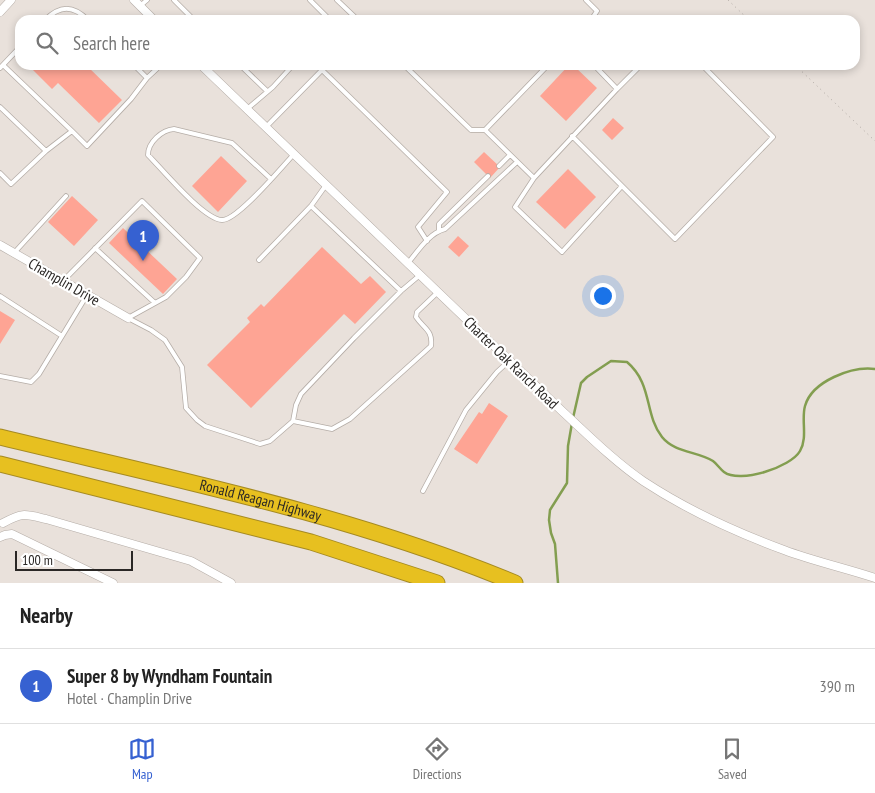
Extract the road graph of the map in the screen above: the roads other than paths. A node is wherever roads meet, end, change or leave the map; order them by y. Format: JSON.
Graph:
{"nodes":[{"id":1,"x":11,"y":0,"type":"edge"},
{"id":2,"x":134,"y":0,"type":"edge"},
{"id":3,"x":147,"y":0,"type":"edge"},
{"id":4,"x":174,"y":0,"type":"edge"},
{"id":5,"x":310,"y":0,"type":"edge"},
{"id":6,"x":337,"y":0,"type":"edge"},
{"id":7,"x":586,"y":0,"type":"edge"},
{"id":8,"x":140,"y":6,"type":"junction"},
{"id":9,"x":0,"y":12,"type":"edge"},
{"id":10,"x":50,"y":15,"type":"edge"},
{"id":11,"x":83,"y":15,"type":"edge"},
{"id":12,"x":149,"y":15,"type":"edge"},
{"id":13,"x":189,"y":15,"type":"edge"},
{"id":14,"x":325,"y":15,"type":"edge"},
{"id":15,"x":353,"y":15,"type":"edge"},
{"id":16,"x":595,"y":15,"type":"edge"},
{"id":17,"x":15,"y":52,"type":"edge"},
{"id":18,"x":2,"y":66,"type":"edge"},
{"id":19,"x":139,"y":70,"type":"edge"},
{"id":20,"x":156,"y":70,"type":"edge"},
{"id":21,"x":206,"y":70,"type":"edge"},
{"id":22,"x":245,"y":70,"type":"edge"},
{"id":23,"x":289,"y":70,"type":"edge"},
{"id":24,"x":409,"y":70,"type":"edge"},
{"id":25,"x":543,"y":70,"type":"edge"},
{"id":26,"x":599,"y":70,"type":"edge"},
{"id":27,"x":636,"y":70,"type":"edge"},
{"id":28,"x":707,"y":70,"type":"edge"},
{"id":29,"x":147,"y":78,"type":"junction"},
{"id":30,"x":617,"y":89,"type":"junction"},
{"id":31,"x":267,"y":91,"type":"junction"},
{"id":32,"x":0,"y":107,"type":"edge"},
{"id":33,"x":247,"y":109,"type":"junction"},
{"id":34,"x":266,"y":127,"type":"junction"},
{"id":35,"x":485,"y":130,"type":"junction"},
{"id":36,"x":72,"y":131,"type":"junction"},
{"id":37,"x":572,"y":136,"type":"junction"},
{"id":38,"x":46,"y":151,"type":"junction"},
{"id":39,"x":294,"y":154,"type":"junction"},
{"id":40,"x":510,"y":155,"type":"junction"},
{"id":41,"x":516,"y":162,"type":"junction"},
{"id":42,"x":499,"y":166,"type":"dead end"},
{"id":43,"x":0,"y":173,"type":"edge"},
{"id":44,"x":488,"y":176,"type":"dead end"},
{"id":45,"x":534,"y":178,"type":"junction"},
{"id":46,"x":271,"y":179,"type":"junction"},
{"id":47,"x":326,"y":185,"type":"junction"},
{"id":48,"x":622,"y":186,"type":"junction"},
{"id":49,"x":66,"y":196,"type":"dead end"},
{"id":50,"x":311,"y":206,"type":"junction"},
{"id":51,"x":438,"y":230,"type":"junction"},
{"id":52,"x":426,"y":241,"type":"junction"},
{"id":53,"x":0,"y":245,"type":"edge"},
{"id":54,"x":95,"y":248,"type":"junction"},
{"id":55,"x":14,"y":252,"type":"junction"},
{"id":56,"x":259,"y":260,"type":"dead end"},
{"id":57,"x":408,"y":263,"type":"junction"},
{"id":58,"x":420,"y":275,"type":"junction"},
{"id":59,"x":63,"y":281,"type":"junction"},
{"id":60,"x":401,"y":291,"type":"junction"},
{"id":61,"x":438,"y":292,"type":"junction"},
{"id":62,"x":87,"y":295,"type":"junction"},
{"id":63,"x":0,"y":296,"type":"edge"},
{"id":64,"x":155,"y":303,"type":"junction"},
{"id":65,"x":128,"y":318,"type":"junction"},
{"id":66,"x":62,"y":336,"type":"junction"},
{"id":67,"x":509,"y":361,"type":"junction"},
{"id":68,"x":0,"y":376,"type":"edge"},
{"id":69,"x":293,"y":421,"type":"junction"},
{"id":70,"x":0,"y":428,"type":"edge"},
{"id":71,"x":0,"y":437,"type":"edge"},
{"id":72,"x":58,"y":450,"type":"junction"},
{"id":73,"x":0,"y":464,"type":"edge"},
{"id":74,"x":0,"y":470,"type":"edge"},
{"id":75,"x":423,"y":491,"type":"dead end"},
{"id":76,"x":117,"y":492,"type":"junction"},
{"id":77,"x":1,"y":522,"type":"edge"},
{"id":78,"x":3,"y":536,"type":"edge"},
{"id":79,"x":875,"y":578,"type":"edge"},
{"id":80,"x":114,"y":583,"type":"edge"},
{"id":81,"x":231,"y":583,"type":"edge"},
{"id":82,"x":437,"y":583,"type":"edge"},
{"id":83,"x":515,"y":583,"type":"edge"}],
"edges":[{"from":1,"to":9,"type":"street"},
{"from":2,"to":8,"type":"street"},
{"from":3,"to":8,"type":"lane"},
{"from":4,"to":13,"type":"lane"},
{"from":5,"to":14,"type":"lane"},
{"from":6,"to":15,"type":"lane"},
{"from":7,"to":16,"type":"lane"},
{"from":8,"to":12,"type":"street"},
{"from":10,"to":11,"type":"lane"},
{"from":17,"to":18,"type":"lane"},
{"from":18,"to":36,"type":"lane"},
{"from":19,"to":29,"type":"lane"},
{"from":20,"to":29,"type":"lane"},
{"from":21,"to":33,"type":"street","name":"Charter Oak Ranch Road"},
{"from":22,"to":31,"type":"lane"},
{"from":23,"to":31,"type":"lane"},
{"from":24,"to":35,"type":"lane"},
{"from":25,"to":35,"type":"lane"},
{"from":26,"to":30,"type":"lane"},
{"from":27,"to":30,"type":"lane"},
{"from":28,"to":48,"type":"lane"},
{"from":29,"to":36,"type":"lane"},
{"from":30,"to":37,"type":"lane"},
{"from":31,"to":33,"type":"lane"},
{"from":32,"to":38,"type":"lane"},
{"from":33,"to":34,"type":"street","name":"Charter Oak Ranch Road"},
{"from":34,"to":39,"type":"street","name":"Charter Oak Ranch Road"},
{"from":34,"to":52,"type":"lane"},
{"from":35,"to":40,"type":"lane"},
{"from":36,"to":38,"type":"lane"},
{"from":37,"to":45,"type":"lane"},
{"from":37,"to":48,"type":"lane"},
{"from":38,"to":43,"type":"lane"},
{"from":39,"to":46,"type":"lane"},
{"from":39,"to":47,"type":"street","name":"Charter Oak Ranch Road"},
{"from":40,"to":41,"type":"lane"},
{"from":40,"to":42,"type":"lane"},
{"from":41,"to":45,"type":"lane"},
{"from":41,"to":51,"type":"lane"},
{"from":44,"to":51,"type":"lane"},
{"from":45,"to":48,"type":"lane"},
{"from":46,"to":46,"type":"lane"},
{"from":47,"to":50,"type":"lane"},
{"from":47,"to":57,"type":"street","name":"Charter Oak Ranch Road"},
{"from":49,"to":55,"type":"lane"},
{"from":50,"to":56,"type":"lane"},
{"from":50,"to":60,"type":"lane"},
{"from":51,"to":52,"type":"lane"},
{"from":52,"to":57,"type":"lane"},
{"from":53,"to":55,"type":"street","name":"Champlin Drive"},
{"from":54,"to":59,"type":"lane"},
{"from":54,"to":64,"type":"lane"},
{"from":54,"to":64,"type":"lane"},
{"from":55,"to":59,"type":"street","name":"Champlin Drive"},
{"from":57,"to":58,"type":"street","name":"Charter Oak Ranch Road"},
{"from":58,"to":60,"type":"lane"},
{"from":58,"to":61,"type":"street","name":"Charter Oak Ranch Road"},
{"from":59,"to":62,"type":"street","name":"Champlin Drive"},
{"from":60,"to":69,"type":"lane"},
{"from":61,"to":67,"type":"street","name":"Charter Oak Ranch Road"},
{"from":61,"to":69,"type":"lane"},
{"from":62,"to":65,"type":"street","name":"Champlin Drive"},
{"from":62,"to":66,"type":"lane"},
{"from":63,"to":66,"type":"lane"},
{"from":64,"to":65,"type":"lane"},
{"from":65,"to":69,"type":"lane"},
{"from":66,"to":68,"type":"lane"},
{"from":67,"to":75,"type":"lane"},
{"from":67,"to":79,"type":"street","name":"Charter Oak Ranch Road"},
{"from":70,"to":72,"type":"highway"},
{"from":71,"to":72,"type":"highway","name":"Ronald Reagan Highway"},
{"from":72,"to":83,"type":"highway","name":"Ronald Reagan Highway"},
{"from":73,"to":76,"type":"highway","name":"Ronald Reagan Highway"},
{"from":74,"to":76,"type":"highway"},
{"from":76,"to":82,"type":"highway","name":"Ronald Reagan Highway"},
{"from":77,"to":78,"type":"lane"},
{"from":77,"to":81,"type":"street"},
{"from":78,"to":80,"type":"street"}]}
